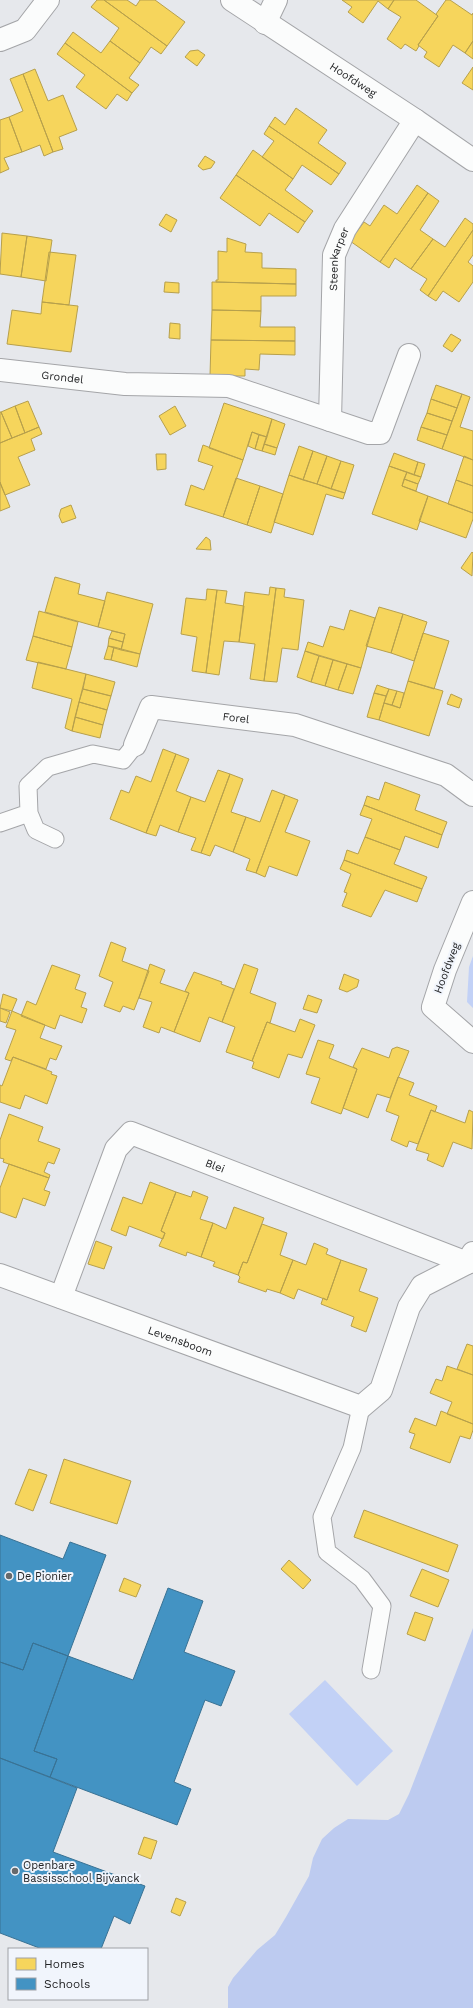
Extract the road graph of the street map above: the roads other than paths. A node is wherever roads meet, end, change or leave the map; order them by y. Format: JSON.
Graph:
{"nodes":[{"id":1,"x":48,"y":0,"type":"edge"},
{"id":2,"x":232,"y":0,"type":"edge"},
{"id":3,"x":276,"y":0,"type":"edge"},
{"id":4,"x":265,"y":23,"type":"junction"},
{"id":5,"x":0,"y":40,"type":"edge"},
{"id":6,"x":415,"y":120,"type":"junction"},
{"id":7,"x":473,"y":160,"type":"edge"},
{"id":8,"x":409,"y":355,"type":"dead end"},
{"id":9,"x":0,"y":370,"type":"edge"},
{"id":10,"x":330,"y":420,"type":"junction"},
{"id":11,"x":135,"y":745,"type":"joint"},
{"id":12,"x":473,"y":795,"type":"edge"},
{"id":13,"x":29,"y":813,"type":"junction"},
{"id":14,"x":0,"y":823,"type":"edge"},
{"id":15,"x":55,"y":839,"type":"dead end"},
{"id":16,"x":473,"y":902,"type":"edge"},
{"id":17,"x":473,"y":1042,"type":"edge"},
{"id":18,"x":470,"y":1258,"type":"edge"},
{"id":19,"x":0,"y":1275,"type":"edge"},
{"id":20,"x":61,"y":1297,"type":"junction"},
{"id":21,"x":361,"y":1408,"type":"junction"},
{"id":22,"x":371,"y":1670,"type":"dead end"}],
"edges":[{"from":1,"to":5,"type":"street"},
{"from":2,"to":4,"type":"street","name":"Hoofdweg"},
{"from":3,"to":4,"type":"street"},
{"from":4,"to":6,"type":"street","name":"Hoofdweg"},
{"from":6,"to":7,"type":"street","name":"Hoofdweg"},
{"from":6,"to":10,"type":"street","name":"Steenkarper"},
{"from":8,"to":10,"type":"street"},
{"from":9,"to":10,"type":"street","name":"Grondel"},
{"from":11,"to":12,"type":"street","name":"Forel"},
{"from":11,"to":13,"type":"lane","name":"Forel"},
{"from":13,"to":14,"type":"lane"},
{"from":13,"to":15,"type":"lane"},
{"from":16,"to":17,"type":"street","name":"Hoofdweg"},
{"from":18,"to":20,"type":"street","name":"Blei"},
{"from":18,"to":21,"type":"street"},
{"from":19,"to":20,"type":"street","name":"Levensboom"},
{"from":20,"to":21,"type":"street","name":"Levensboom"},
{"from":21,"to":22,"type":"lane"}]}
